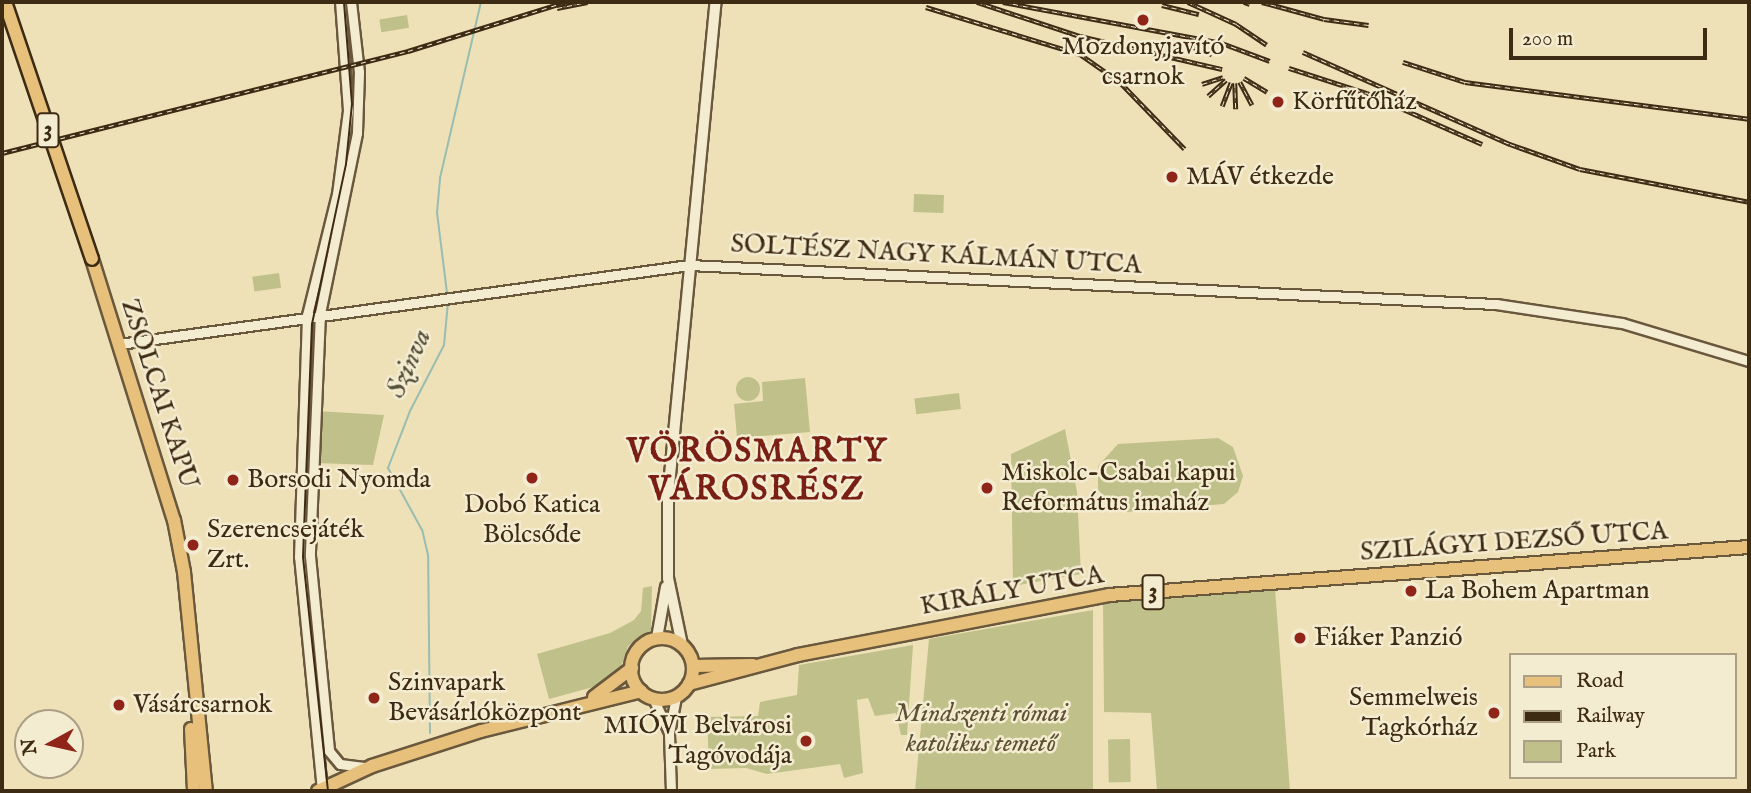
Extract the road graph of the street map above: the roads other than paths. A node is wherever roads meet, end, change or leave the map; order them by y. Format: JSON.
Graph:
{"nodes":[{"id":1,"x":5,"y":2,"type":"edge"},
{"id":2,"x":340,"y":2,"type":"edge"},
{"id":3,"x":351,"y":2,"type":"edge"},
{"id":4,"x":716,"y":2,"type":"edge"},
{"id":5,"x":689,"y":265,"type":"junction"},
{"id":6,"x":320,"y":313,"type":"junction"},
{"id":7,"x":307,"y":315,"type":"junction"},
{"id":8,"x":119,"y":344,"type":"junction"},
{"id":9,"x":1749,"y":361,"type":"edge"},
{"id":10,"x":177,"y":545,"type":"junction"},
{"id":11,"x":1749,"y":547,"type":"edge"},
{"id":12,"x":668,"y":578,"type":"junction"},
{"id":13,"x":1283,"y":581,"type":"joint"},
{"id":14,"x":657,"y":638,"type":"junction"},
{"id":15,"x":682,"y":645,"type":"junction"},
{"id":16,"x":753,"y":665,"type":"junction"},
{"id":17,"x":693,"y":666,"type":"junction"},
{"id":18,"x":632,"y":668,"type":"junction"},
{"id":19,"x":689,"y":684,"type":"junction"},
{"id":20,"x":641,"y":691,"type":"junction"},
{"id":21,"x":676,"y":696,"type":"junction"},
{"id":22,"x":653,"y":698,"type":"junction"},
{"id":23,"x":585,"y":703,"type":"junction"},
{"id":24,"x":670,"y":733,"type":"junction"},
{"id":25,"x":372,"y":766,"type":"junction"},
{"id":26,"x":198,"y":790,"type":"edge"},
{"id":27,"x":320,"y":790,"type":"edge"},
{"id":28,"x":671,"y":791,"type":"edge"}],
"edges":[{"from":1,"to":8,"type":"main road","name":"ZSOLCAI KAPU","number":"3","bridge":true},
{"from":2,"to":7,"type":"street"},
{"from":3,"to":6,"type":"street"},
{"from":4,"to":5,"type":"main road"},
{"from":5,"to":6,"type":"street","name":"SOLTÉSZ NAGY KÁLMÁN UTCA"},
{"from":5,"to":9,"type":"street","name":"SOLTÉSZ NAGY KÁLMÁN UTCA"},
{"from":5,"to":12,"type":"main road"},
{"from":6,"to":7,"type":"street","name":"SOLTÉSZ NAGY KÁLMÁN UTCA"},
{"from":6,"to":25,"type":"street"},
{"from":7,"to":8,"type":"street","name":"SOLTÉSZ NAGY KÁLMÁN UTCA"},
{"from":7,"to":27,"type":"street"},
{"from":8,"to":10,"type":"main road","name":"ZSOLCAI KAPU","number":"3"},
{"from":10,"to":26,"type":"main road","name":"ZSOLCAI KAPU","number":"3"},
{"from":10,"to":26,"type":"main road","name":"ZSOLCAI KAPU","number":"3"},
{"from":11,"to":13,"type":"main road","name":"SZILÁGYI DEZSŐ UTCA","number":"3"},
{"from":12,"to":14,"type":"main road"},
{"from":12,"to":15,"type":"main road"},
{"from":13,"to":16,"type":"main road","name":"KIRÁLY UTCA","number":"3"},
{"from":14,"to":15,"type":"main road"},
{"from":14,"to":18,"type":"main road"},
{"from":15,"to":17,"type":"main road"},
{"from":16,"to":17,"type":"main road","name":"KIRÁLY UTCA","number":"3"},
{"from":16,"to":19,"type":"main road","name":"KIRÁLY UTCA","number":"3"},
{"from":17,"to":19,"type":"main road"},
{"from":18,"to":20,"type":"main road"},
{"from":18,"to":23,"type":"main road"},
{"from":19,"to":21,"type":"main road","number":"3"},
{"from":20,"to":22,"type":"main road"},
{"from":20,"to":23,"type":"main road"},
{"from":21,"to":22,"type":"main road"},
{"from":21,"to":24,"type":"street"},
{"from":22,"to":24,"type":"street"},
{"from":23,"to":25,"type":"main road"},
{"from":24,"to":28,"type":"street"},
{"from":25,"to":27,"type":"main road"}]}
